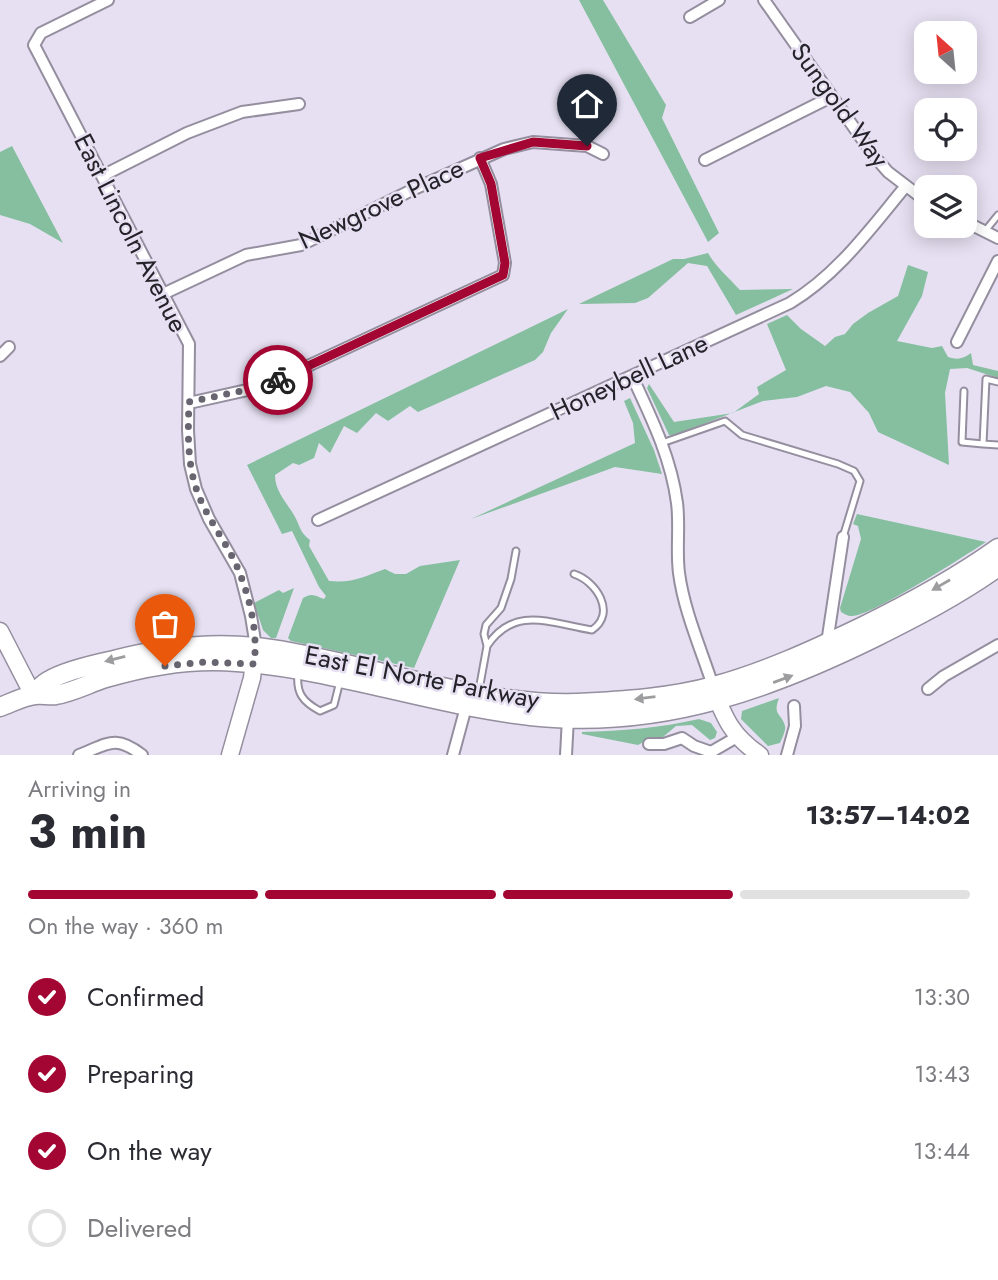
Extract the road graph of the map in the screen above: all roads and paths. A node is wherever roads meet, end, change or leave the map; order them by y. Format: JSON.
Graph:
{"nodes":[{"id":1,"x":108,"y":0,"type":"edge"},
{"id":2,"x":719,"y":0,"type":"edge"},
{"id":3,"x":764,"y":0,"type":"edge"},
{"id":4,"x":690,"y":17,"type":"dead end"},
{"id":5,"x":831,"y":97,"type":"junction"},
{"id":6,"x":299,"y":104,"type":"dead end"},
{"id":7,"x":603,"y":154,"type":"dead end"},
{"id":8,"x":480,"y":158,"type":"junction"},
{"id":9,"x":705,"y":160,"type":"dead end"},
{"id":10,"x":102,"y":176,"type":"junction"},
{"id":11,"x":905,"y":187,"type":"junction"},
{"id":12,"x":914,"y":193,"type":"edge"},
{"id":13,"x":998,"y":215,"type":"edge"},
{"id":14,"x":977,"y":227,"type":"edge"},
{"id":15,"x":985,"y":231,"type":"junction"},
{"id":16,"x":998,"y":238,"type":"edge"},
{"id":17,"x":998,"y":261,"type":"edge"},
{"id":18,"x":163,"y":294,"type":"junction"},
{"id":19,"x":957,"y":342,"type":"dead end"},
{"id":20,"x":9,"y":347,"type":"dead end"},
{"id":21,"x":0,"y":356,"type":"edge"},
{"id":22,"x":632,"y":376,"type":"junction"},
{"id":23,"x":998,"y":382,"type":"edge"},
{"id":24,"x":964,"y":391,"type":"dead end"},
{"id":25,"x":189,"y":402,"type":"junction"},
{"id":26,"x":662,"y":443,"type":"junction"},
{"id":27,"x":983,"y":444,"type":"junction"},
{"id":28,"x":998,"y":445,"type":"edge"},
{"id":29,"x":318,"y":520,"type":"dead end"},
{"id":30,"x":844,"y":537,"type":"joint"},
{"id":31,"x":998,"y":548,"type":"edge"},
{"id":32,"x":516,"y":551,"type":"dead end"},
{"id":33,"x":998,"y":567,"type":"edge"},
{"id":34,"x":574,"y":574,"type":"dead end"},
{"id":35,"x":0,"y":631,"type":"edge"},
{"id":36,"x":827,"y":643,"type":"junction"},
{"id":37,"x":998,"y":645,"type":"edge"},
{"id":38,"x":487,"y":646,"type":"junction"},
{"id":39,"x":255,"y":655,"type":"junction"},
{"id":40,"x":299,"y":671,"type":"junction"},
{"id":41,"x":341,"y":679,"type":"junction"},
{"id":42,"x":928,"y":689,"type":"dead end"},
{"id":43,"x":479,"y":693,"type":"junction"},
{"id":44,"x":715,"y":693,"type":"junction"},
{"id":45,"x":33,"y":695,"type":"junction"},
{"id":46,"x":794,"y":706,"type":"dead end"},
{"id":47,"x":0,"y":707,"type":"edge"},
{"id":48,"x":466,"y":707,"type":"junction"},
{"id":49,"x":568,"y":718,"type":"junction"},
{"id":50,"x":737,"y":737,"type":"junction"},
{"id":51,"x":649,"y":744,"type":"dead end"},
{"id":52,"x":79,"y":755,"type":"edge"},
{"id":53,"x":142,"y":755,"type":"edge"},
{"id":54,"x":230,"y":755,"type":"edge"},
{"id":55,"x":453,"y":755,"type":"edge"},
{"id":56,"x":566,"y":755,"type":"edge"},
{"id":57,"x":760,"y":755,"type":"edge"},
{"id":58,"x":787,"y":755,"type":"edge"}],
"edges":[{"from":1,"to":10,"type":"street","name":"East Lincoln Avenue"},
{"from":2,"to":4,"type":"street"},
{"from":3,"to":5,"type":"street","name":"Sungold Way"},
{"from":5,"to":9,"type":"street"},
{"from":5,"to":11,"type":"street","name":"Sungold Way"},
{"from":6,"to":10,"type":"street"},
{"from":7,"to":8,"type":"street","name":"Newgrove Place"},
{"from":8,"to":18,"type":"street","name":"Newgrove Place"},
{"from":8,"to":25,"type":"street"},
{"from":10,"to":18,"type":"street","name":"East Lincoln Avenue"},
{"from":11,"to":12,"type":"street","name":"Sungold Way"},
{"from":11,"to":22,"type":"street","name":"Honeybell Lane"},
{"from":13,"to":15,"type":"lane"},
{"from":14,"to":15,"type":"street"},
{"from":15,"to":16,"type":"street"},
{"from":17,"to":19,"type":"street"},
{"from":18,"to":25,"type":"street","name":"East Lincoln Avenue"},
{"from":20,"to":21,"type":"street"},
{"from":22,"to":26,"type":"street"},
{"from":22,"to":29,"type":"street","name":"Honeybell Lane"},
{"from":23,"to":27,"type":"lane"},
{"from":24,"to":27,"type":"lane"},
{"from":25,"to":39,"type":"street","name":"East Lincoln Avenue"},
{"from":26,"to":30,"type":"lane"},
{"from":26,"to":44,"type":"street"},
{"from":27,"to":28,"type":"lane"},
{"from":30,"to":36,"type":"street"},
{"from":31,"to":36,"type":"main road","name":"East El Norte Parkway","one_way":true},
{"from":32,"to":38,"type":"lane"},
{"from":44,"to":33,"type":"main road","name":"East El Norte Parkway","one_way":true},
{"from":34,"to":38,"type":"lane"},
{"from":35,"to":45,"type":"main road"},
{"from":36,"to":44,"type":"main road","name":"East El Norte Parkway"},
{"from":37,"to":42,"type":"street"},
{"from":38,"to":43,"type":"lane"},
{"from":39,"to":40,"type":"main road","name":"East El Norte Parkway"},
{"from":39,"to":43,"type":"main road","name":"East El Norte Parkway"},
{"from":39,"to":45,"type":"main road","name":"East El Norte Parkway"},
{"from":39,"to":54,"type":"main road","name":"East Lincoln Avenue"},
{"from":40,"to":41,"type":"main road","name":"East El Norte Parkway"},
{"from":40,"to":41,"type":"lane"},
{"from":41,"to":48,"type":"main road","name":"East El Norte Parkway"},
{"from":44,"to":43,"type":"main road","name":"East El Norte Parkway","one_way":true},
{"from":44,"to":49,"type":"main road","name":"East El Norte Parkway"},
{"from":44,"to":50,"type":"main road"},
{"from":45,"to":47,"type":"main road","name":"East El Norte Parkway"},
{"from":46,"to":58,"type":"street"},
{"from":48,"to":49,"type":"main road","name":"East El Norte Parkway"},
{"from":48,"to":55,"type":"street"},
{"from":49,"to":56,"type":"street"},
{"from":50,"to":51,"type":"street"},
{"from":50,"to":57,"type":"main road"},
{"from":52,"to":53,"type":"street"}]}
